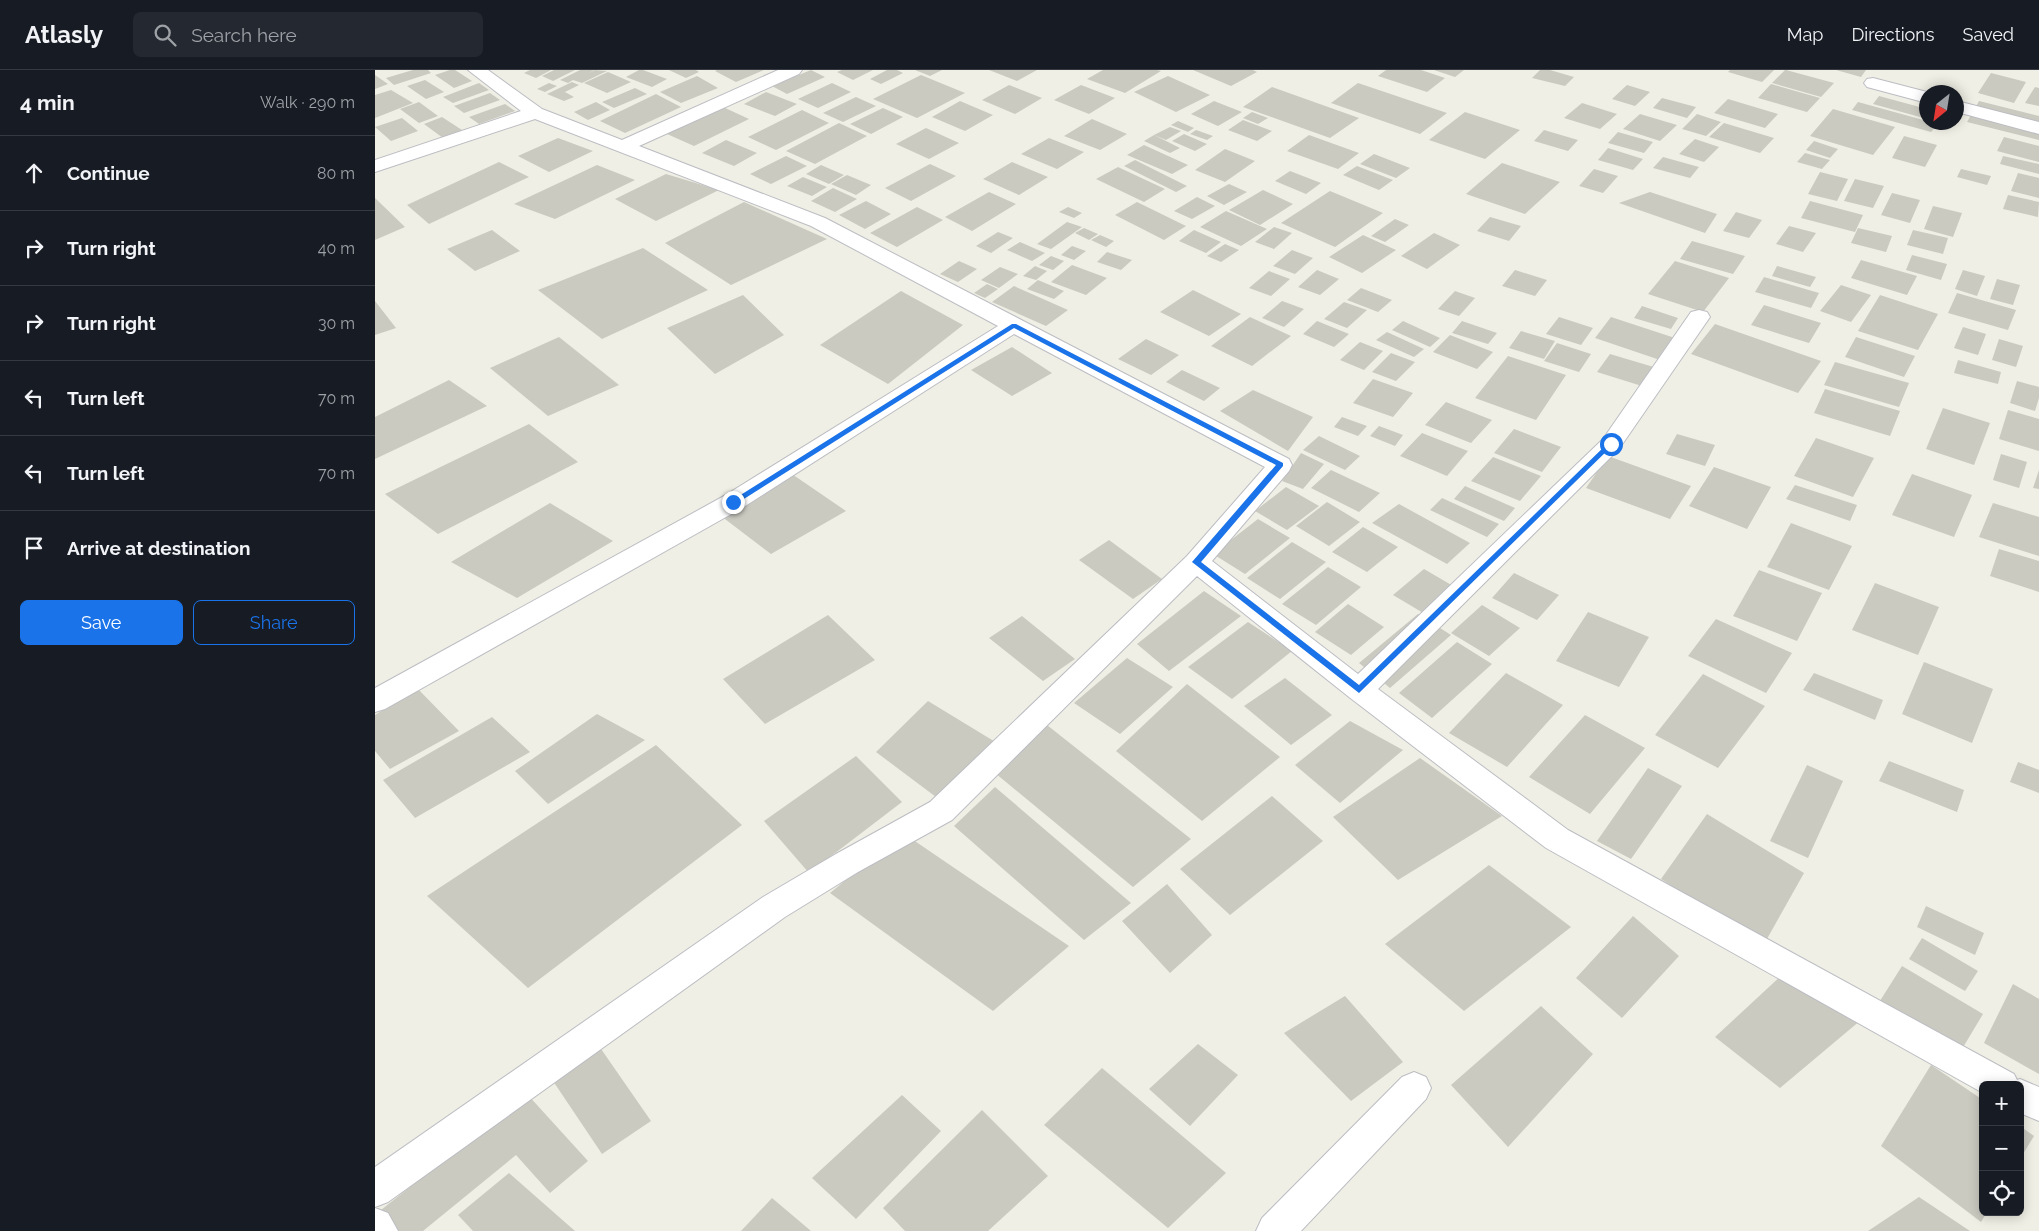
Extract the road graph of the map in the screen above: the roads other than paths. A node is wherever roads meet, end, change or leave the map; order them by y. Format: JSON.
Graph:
{"nodes":[{"id":1,"x":477,"y":70,"type":"edge"},
{"id":2,"x":793,"y":70,"type":"edge"},
{"id":3,"x":1879,"y":70,"type":"edge"},
{"id":4,"x":1919,"y":95,"type":"edge"},
{"id":5,"x":1964,"y":108,"type":"edge"},
{"id":6,"x":535,"y":113,"type":"junction"},
{"id":7,"x":2039,"y":128,"type":"edge"},
{"id":8,"x":622,"y":148,"type":"junction"},
{"id":9,"x":375,"y":166,"type":"edge"},
{"id":10,"x":1699,"y":317,"type":"dead end"},
{"id":11,"x":1014,"y":325,"type":"junction"},
{"id":12,"x":1196,"y":562,"type":"junction"},
{"id":13,"x":1359,"y":690,"type":"junction"},
{"id":14,"x":375,"y":701,"type":"edge"},
{"id":15,"x":1995,"y":1081,"type":"edge"},
{"id":16,"x":1414,"y":1088,"type":"dead end"},
{"id":17,"x":2024,"y":1097,"type":"edge"},
{"id":18,"x":2039,"y":1105,"type":"edge"},
{"id":19,"x":375,"y":1188,"type":"edge"},
{"id":20,"x":375,"y":1226,"type":"edge"},
{"id":21,"x":379,"y":1231,"type":"edge"},
{"id":22,"x":1275,"y":1231,"type":"edge"}],
"edges":[{"from":1,"to":6,"type":"street"},
{"from":2,"to":8,"type":"street"},
{"from":3,"to":4,"type":"street"},
{"from":5,"to":7,"type":"street"},
{"from":6,"to":8,"type":"street"},
{"from":6,"to":9,"type":"street"},
{"from":8,"to":11,"type":"street"},
{"from":10,"to":13,"type":"street"},
{"from":11,"to":12,"type":"street"},
{"from":11,"to":14,"type":"street"},
{"from":12,"to":13,"type":"street"},
{"from":12,"to":19,"type":"street"},
{"from":13,"to":15,"type":"street"},
{"from":16,"to":22,"type":"street"},
{"from":17,"to":18,"type":"street"},
{"from":20,"to":21,"type":"street"}]}
